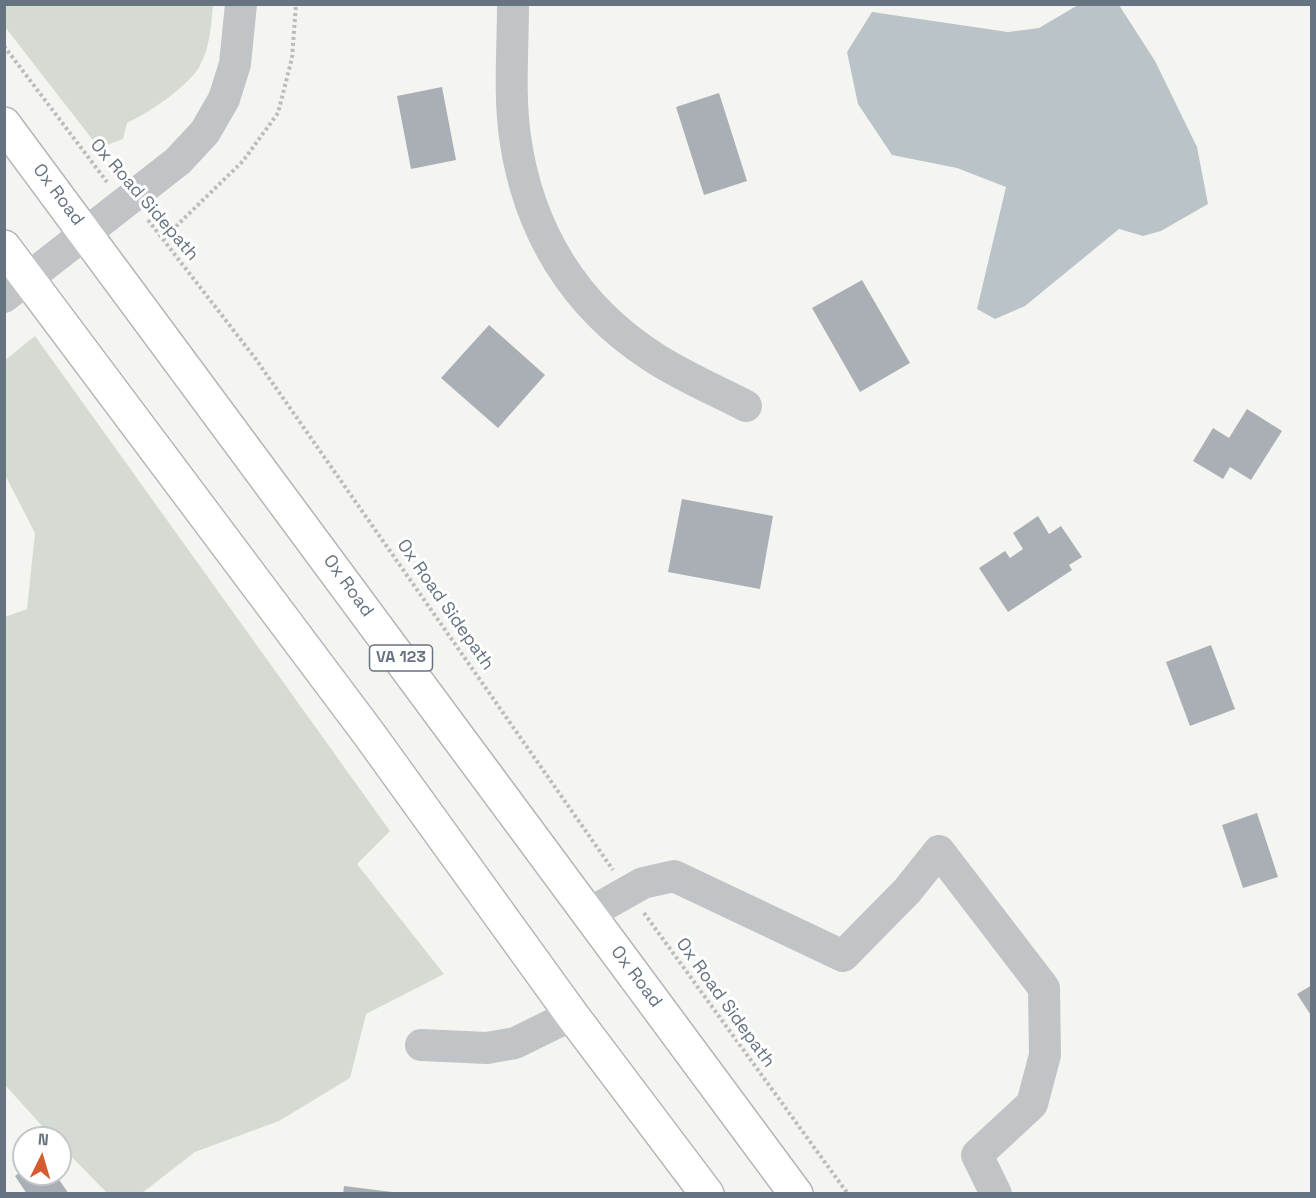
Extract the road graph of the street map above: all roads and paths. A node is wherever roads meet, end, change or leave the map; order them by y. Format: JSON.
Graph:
{"nodes":[{"id":1,"x":241,"y":4,"type":"edge"},
{"id":2,"x":296,"y":4,"type":"edge"},
{"id":3,"x":513,"y":4,"type":"edge"},
{"id":4,"x":4,"y":46,"type":"edge"},
{"id":5,"x":4,"y":124,"type":"edge"},
{"id":6,"x":128,"y":202,"type":"junction"},
{"id":7,"x":87,"y":234,"type":"junction"},
{"id":8,"x":163,"y":239,"type":"junction"},
{"id":9,"x":4,"y":247,"type":"edge"},
{"id":10,"x":16,"y":288,"type":"edge"},
{"id":11,"x":746,"y":406,"type":"dead end"},
{"id":12,"x":628,"y":891,"type":"junction"},
{"id":13,"x":588,"y":914,"type":"junction"},
{"id":14,"x":572,"y":1015,"type":"junction"},
{"id":15,"x":422,"y":1045,"type":"dead end"},
{"id":16,"x":707,"y":1194,"type":"edge"},
{"id":17,"x":796,"y":1194,"type":"edge"},
{"id":18,"x":848,"y":1194,"type":"edge"},
{"id":19,"x":996,"y":1194,"type":"edge"}],
"edges":[{"from":1,"to":6,"type":"street"},
{"from":2,"to":8,"type":"path"},
{"from":3,"to":11,"type":"street"},
{"from":4,"to":6,"type":"path","name":"Ox Road Sidepath"},
{"from":5,"to":7,"type":"highway","name":"Ox Road","number":"VA 123"},
{"from":6,"to":7,"type":"street"},
{"from":6,"to":8,"type":"path","name":"Ox Road Sidepath"},
{"from":7,"to":10,"type":"street"},
{"from":7,"to":13,"type":"highway","name":"Ox Road","number":"VA 123"},
{"from":8,"to":12,"type":"path","name":"Ox Road Sidepath"},
{"from":9,"to":10,"type":"highway"},
{"from":10,"to":14,"type":"highway"},
{"from":12,"to":13,"type":"street"},
{"from":12,"to":18,"type":"path","name":"Ox Road Sidepath"},
{"from":12,"to":19,"type":"street"},
{"from":13,"to":17,"type":"highway","name":"Ox Road","number":"VA 123"},
{"from":14,"to":15,"type":"street"},
{"from":14,"to":16,"type":"highway"}]}
